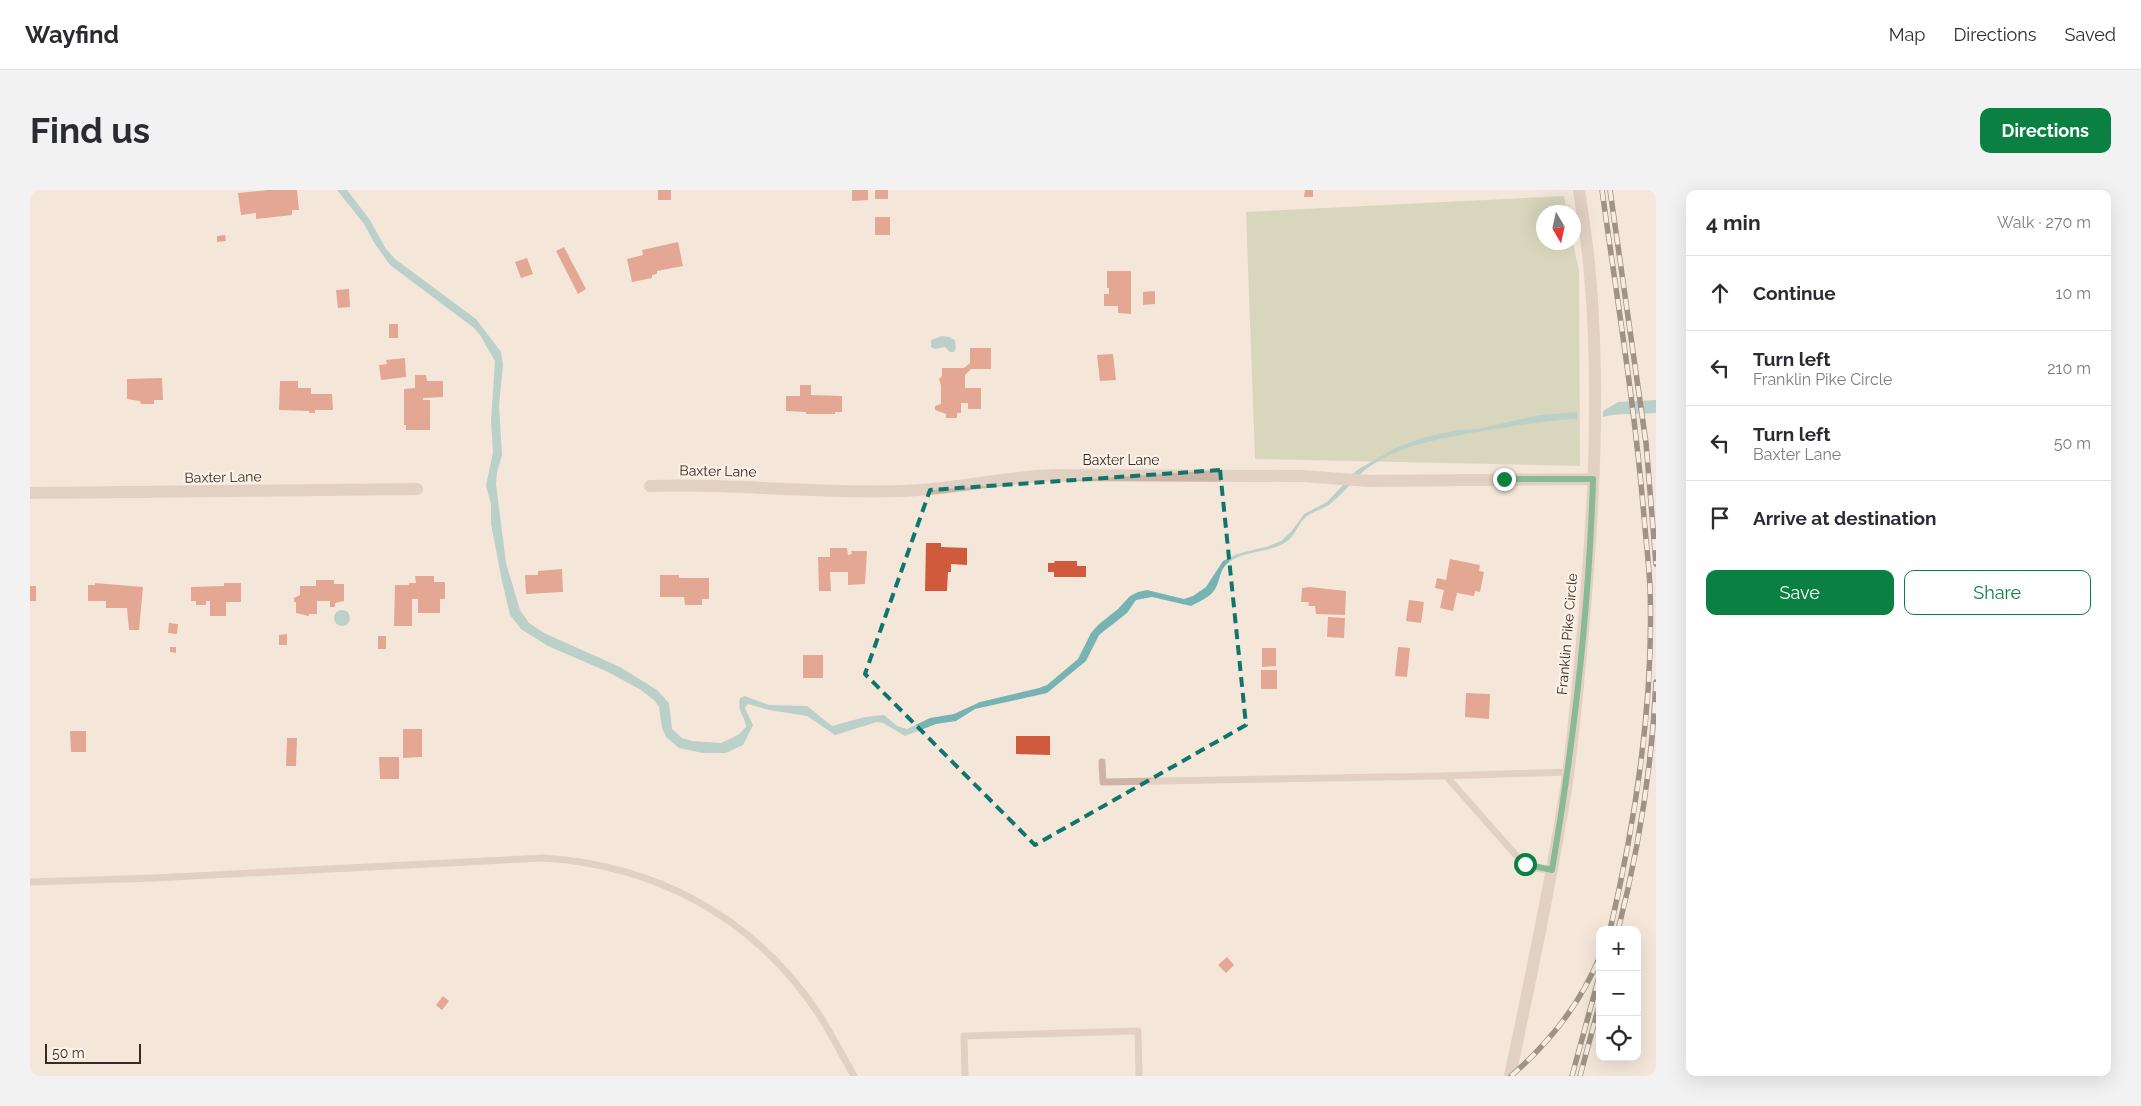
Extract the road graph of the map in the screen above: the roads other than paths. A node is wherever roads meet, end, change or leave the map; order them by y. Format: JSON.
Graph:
{"nodes":[{"id":1,"x":1579,"y":190,"type":"edge"},
{"id":2,"x":1593,"y":479,"type":"junction"},
{"id":3,"x":650,"y":486,"type":"dead end"},
{"id":4,"x":417,"y":489,"type":"dead end"},
{"id":5,"x":30,"y":493,"type":"edge"},
{"id":6,"x":1102,"y":762,"type":"dead end"},
{"id":7,"x":1568,"y":772,"type":"junction"},
{"id":8,"x":1446,"y":776,"type":"junction"},
{"id":9,"x":1552,"y":870,"type":"junction"},
{"id":10,"x":30,"y":882,"type":"edge"},
{"id":11,"x":854,"y":1076,"type":"edge"},
{"id":12,"x":965,"y":1076,"type":"edge"},
{"id":13,"x":1139,"y":1076,"type":"edge"},
{"id":14,"x":1510,"y":1076,"type":"edge"}],
"edges":[{"from":1,"to":2,"type":"street","name":"Franklin Pike Circle"},
{"from":2,"to":3,"type":"street","name":"Baxter Lane"},
{"from":2,"to":7,"type":"street","name":"Franklin Pike Circle"},
{"from":4,"to":5,"type":"street","name":"Baxter Lane"},
{"from":6,"to":8,"type":"lane"},
{"from":7,"to":8,"type":"lane"},
{"from":7,"to":9,"type":"street","name":"Franklin Pike Circle"},
{"from":8,"to":9,"type":"lane"},
{"from":9,"to":14,"type":"street","name":"Franklin Pike Circle"},
{"from":10,"to":11,"type":"lane"},
{"from":12,"to":13,"type":"lane"}]}
